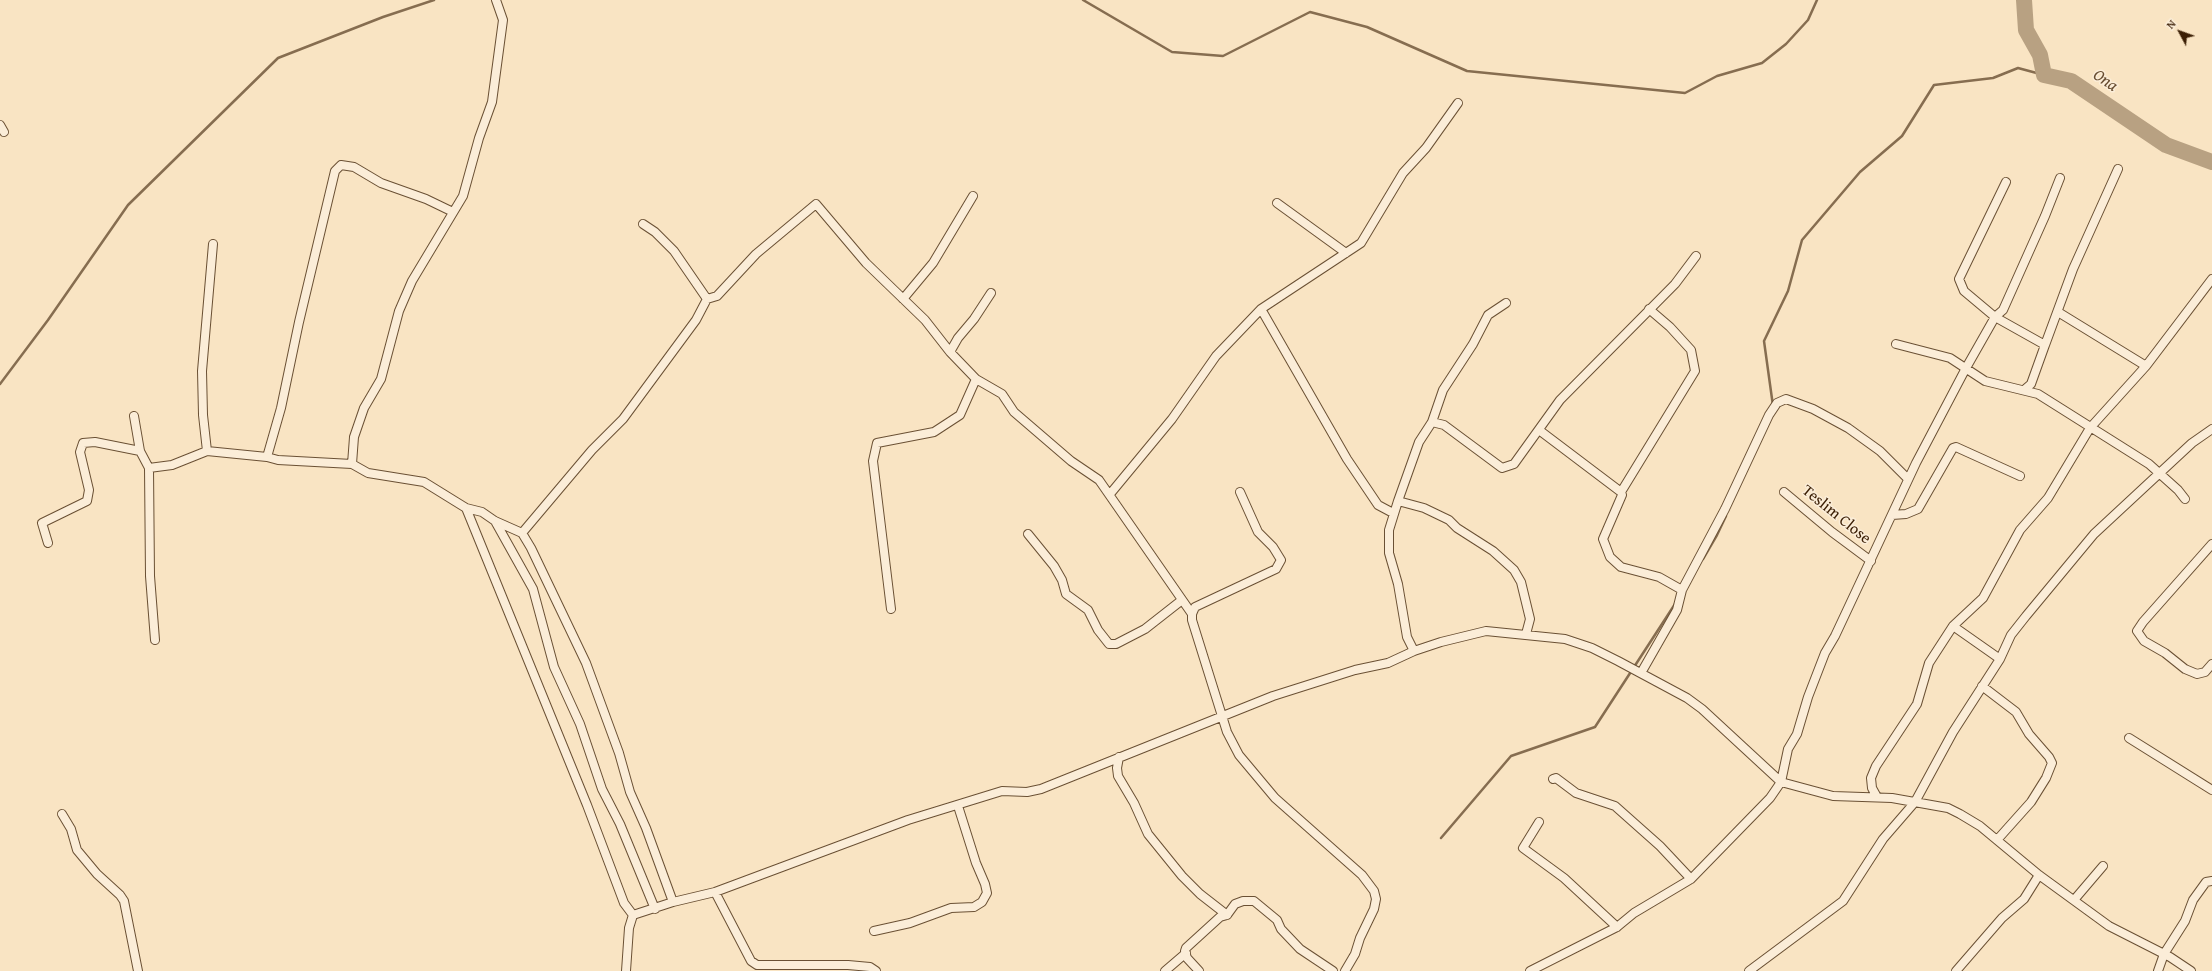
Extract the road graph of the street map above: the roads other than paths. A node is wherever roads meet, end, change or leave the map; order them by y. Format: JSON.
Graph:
{"nodes":[{"id":1,"x":496,"y":0,"type":"edge"},
{"id":2,"x":1458,"y":103,"type":"dead end"},
{"id":3,"x":0,"y":124,"type":"edge"},
{"id":4,"x":4,"y":132,"type":"dead end"},
{"id":5,"x":2118,"y":169,"type":"dead end"},
{"id":6,"x":2060,"y":178,"type":"dead end"},
{"id":7,"x":2006,"y":182,"type":"dead end"},
{"id":8,"x":973,"y":196,"type":"dead end"},
{"id":9,"x":1277,"y":203,"type":"dead end"},
{"id":10,"x":453,"y":212,"type":"junction"},
{"id":11,"x":643,"y":224,"type":"dead end"},
{"id":12,"x":213,"y":244,"type":"dead end"},
{"id":13,"x":1346,"y":253,"type":"junction"},
{"id":14,"x":1696,"y":256,"type":"dead end"},
{"id":15,"x":2212,"y":279,"type":"edge"},
{"id":16,"x":991,"y":293,"type":"dead end"},
{"id":17,"x":707,"y":299,"type":"junction"},
{"id":18,"x":904,"y":299,"type":"junction"},
{"id":19,"x":1506,"y":303,"type":"dead end"},
{"id":20,"x":1261,"y":309,"type":"junction"},
{"id":21,"x":1649,"y":309,"type":"junction"},
{"id":22,"x":2058,"y":312,"type":"junction"},
{"id":23,"x":1995,"y":317,"type":"junction"},
{"id":24,"x":1896,"y":344,"type":"dead end"},
{"id":25,"x":2045,"y":345,"type":"junction"},
{"id":26,"x":950,"y":352,"type":"junction"},
{"id":27,"x":2146,"y":366,"type":"junction"},
{"id":28,"x":1966,"y":368,"type":"junction"},
{"id":29,"x":976,"y":378,"type":"junction"},
{"id":30,"x":2024,"y":390,"type":"junction"},
{"id":31,"x":134,"y":416,"type":"dead end"},
{"id":32,"x":1432,"y":422,"type":"junction"},
{"id":33,"x":2090,"y":428,"type":"junction"},
{"id":34,"x":2212,"y":429,"type":"edge"},
{"id":35,"x":1539,"y":430,"type":"junction"},
{"id":36,"x":140,"y":450,"type":"junction"},
{"id":37,"x":207,"y":451,"type":"junction"},
{"id":38,"x":266,"y":457,"type":"junction"},
{"id":39,"x":352,"y":464,"type":"junction"},
{"id":40,"x":149,"y":468,"type":"junction"},
{"id":41,"x":2160,"y":474,"type":"junction"},
{"id":42,"x":2020,"y":476,"type":"dead end"},
{"id":43,"x":1908,"y":479,"type":"junction"},
{"id":44,"x":1240,"y":492,"type":"dead end"},
{"id":45,"x":1621,"y":492,"type":"junction"},
{"id":46,"x":1784,"y":492,"type":"dead end"},
{"id":47,"x":1110,"y":494,"type":"junction"},
{"id":48,"x":2185,"y":499,"type":"dead end"},
{"id":49,"x":1398,"y":500,"type":"junction"},
{"id":50,"x":466,"y":508,"type":"junction"},
{"id":51,"x":1393,"y":513,"type":"junction"},
{"id":52,"x":1892,"y":515,"type":"junction"},
{"id":53,"x":494,"y":521,"type":"junction"},
{"id":54,"x":522,"y":533,"type":"junction"},
{"id":55,"x":1028,"y":534,"type":"dead end"},
{"id":56,"x":48,"y":543,"type":"dead end"},
{"id":57,"x":2211,"y":546,"type":"edge"},
{"id":58,"x":1870,"y":560,"type":"junction"},
{"id":59,"x":1682,"y":590,"type":"junction"},
{"id":60,"x":1182,"y":600,"type":"junction"},
{"id":61,"x":891,"y":609,"type":"dead end"},
{"id":62,"x":1192,"y":614,"type":"junction"},
{"id":63,"x":1953,"y":626,"type":"junction"},
{"id":64,"x":1526,"y":634,"type":"junction"},
{"id":65,"x":156,"y":640,"type":"dead end"},
{"id":66,"x":1414,"y":651,"type":"junction"},
{"id":67,"x":2000,"y":658,"type":"junction"},
{"id":68,"x":2212,"y":664,"type":"edge"},
{"id":69,"x":1641,"y":673,"type":"junction"},
{"id":70,"x":1982,"y":686,"type":"junction"},
{"id":71,"x":1222,"y":716,"type":"junction"},
{"id":72,"x":2129,"y":738,"type":"dead end"},
{"id":73,"x":1119,"y":757,"type":"junction"},
{"id":74,"x":1553,"y":778,"type":"dead end"},
{"id":75,"x":1781,"y":782,"type":"junction"},
{"id":76,"x":2212,"y":790,"type":"edge"},
{"id":77,"x":1876,"y":797,"type":"junction"},
{"id":78,"x":1915,"y":802,"type":"junction"},
{"id":79,"x":958,"y":806,"type":"junction"},
{"id":80,"x":62,"y":814,"type":"dead end"},
{"id":81,"x":1540,"y":822,"type":"dead end"},
{"id":82,"x":1997,"y":840,"type":"junction"},
{"id":83,"x":2102,"y":866,"type":"dead end"},
{"id":84,"x":2039,"y":875,"type":"junction"},
{"id":85,"x":1691,"y":879,"type":"junction"},
{"id":86,"x":2212,"y":881,"type":"edge"},
{"id":87,"x":715,"y":892,"type":"junction"},
{"id":88,"x":2074,"y":900,"type":"junction"},
{"id":89,"x":673,"y":902,"type":"junction"},
{"id":90,"x":655,"y":909,"type":"junction"},
{"id":91,"x":633,"y":915,"type":"junction"},
{"id":92,"x":1227,"y":915,"type":"junction"},
{"id":93,"x":1617,"y":927,"type":"junction"},
{"id":94,"x":874,"y":931,"type":"dead end"},
{"id":95,"x":1186,"y":953,"type":"junction"},
{"id":96,"x":2164,"y":954,"type":"junction"},
{"id":97,"x":1966,"y":967,"type":"edge"},
{"id":98,"x":138,"y":971,"type":"edge"},
{"id":99,"x":626,"y":971,"type":"edge"},
{"id":100,"x":876,"y":971,"type":"edge"},
{"id":101,"x":1165,"y":971,"type":"edge"},
{"id":102,"x":1199,"y":971,"type":"edge"},
{"id":103,"x":1333,"y":971,"type":"edge"},
{"id":104,"x":1345,"y":971,"type":"edge"},
{"id":105,"x":1530,"y":971,"type":"edge"},
{"id":106,"x":1749,"y":971,"type":"edge"},
{"id":107,"x":1956,"y":971,"type":"edge"},
{"id":108,"x":2158,"y":971,"type":"edge"},
{"id":109,"x":2191,"y":971,"type":"edge"}],
"edges":[{"from":1,"to":10,"type":"street"},
{"from":2,"to":13,"type":"street"},
{"from":3,"to":4,"type":"street"},
{"from":5,"to":22,"type":"street"},
{"from":6,"to":23,"type":"street"},
{"from":7,"to":23,"type":"street"},
{"from":8,"to":18,"type":"street"},
{"from":9,"to":13,"type":"street"},
{"from":10,"to":38,"type":"street"},
{"from":10,"to":39,"type":"street"},
{"from":11,"to":17,"type":"street"},
{"from":12,"to":37,"type":"street"},
{"from":13,"to":20,"type":"street"},
{"from":14,"to":21,"type":"street"},
{"from":15,"to":27,"type":"street"},
{"from":16,"to":26,"type":"street"},
{"from":17,"to":18,"type":"street"},
{"from":17,"to":54,"type":"street"},
{"from":18,"to":26,"type":"street"},
{"from":19,"to":32,"type":"street"},
{"from":20,"to":47,"type":"street"},
{"from":20,"to":51,"type":"street"},
{"from":21,"to":35,"type":"street"},
{"from":21,"to":45,"type":"street"},
{"from":22,"to":25,"type":"street"},
{"from":22,"to":27,"type":"street"},
{"from":23,"to":25,"type":"street"},
{"from":23,"to":28,"type":"street"},
{"from":24,"to":28,"type":"street"},
{"from":25,"to":30,"type":"street"},
{"from":26,"to":29,"type":"street"},
{"from":27,"to":33,"type":"street"},
{"from":28,"to":30,"type":"street"},
{"from":28,"to":43,"type":"street"},
{"from":29,"to":47,"type":"street"},
{"from":29,"to":61,"type":"street"},
{"from":30,"to":33,"type":"street"},
{"from":31,"to":36,"type":"street"},
{"from":32,"to":35,"type":"street"},
{"from":32,"to":49,"type":"street"},
{"from":33,"to":41,"type":"street"},
{"from":33,"to":63,"type":"street"},
{"from":34,"to":41,"type":"street"},
{"from":35,"to":45,"type":"street"},
{"from":36,"to":40,"type":"street"},
{"from":36,"to":56,"type":"street"},
{"from":37,"to":38,"type":"street"},
{"from":37,"to":40,"type":"street"},
{"from":38,"to":39,"type":"street"},
{"from":39,"to":50,"type":"street"},
{"from":40,"to":65,"type":"street"},
{"from":41,"to":48,"type":"street"},
{"from":41,"to":67,"type":"street"},
{"from":42,"to":52,"type":"street"},
{"from":43,"to":52,"type":"street"},
{"from":43,"to":59,"type":"street"},
{"from":44,"to":62,"type":"street"},
{"from":45,"to":59,"type":"street"},
{"from":46,"to":58,"type":"street","name":"Teslim Close"},
{"from":47,"to":60,"type":"street"},
{"from":49,"to":51,"type":"street"},
{"from":49,"to":64,"type":"street"},
{"from":50,"to":53,"type":"street"},
{"from":50,"to":91,"type":"street"},
{"from":51,"to":66,"type":"street"},
{"from":52,"to":58,"type":"street"},
{"from":53,"to":54,"type":"street"},
{"from":53,"to":90,"type":"street"},
{"from":54,"to":89,"type":"street"},
{"from":55,"to":60,"type":"street"},
{"from":57,"to":68,"type":"street"},
{"from":58,"to":75,"type":"street"},
{"from":59,"to":69,"type":"street"},
{"from":60,"to":62,"type":"street"},
{"from":62,"to":71,"type":"street"},
{"from":63,"to":67,"type":"street"},
{"from":63,"to":77,"type":"street"},
{"from":64,"to":66,"type":"street"},
{"from":64,"to":69,"type":"street"},
{"from":66,"to":71,"type":"street"},
{"from":67,"to":70,"type":"street"},
{"from":69,"to":75,"type":"street"},
{"from":70,"to":78,"type":"street"},
{"from":70,"to":82,"type":"street"},
{"from":71,"to":73,"type":"street"},
{"from":71,"to":104,"type":"street"},
{"from":72,"to":76,"type":"street"},
{"from":73,"to":79,"type":"street"},
{"from":73,"to":92,"type":"street"},
{"from":74,"to":85,"type":"street"},
{"from":75,"to":77,"type":"street"},
{"from":75,"to":85,"type":"street"},
{"from":77,"to":78,"type":"street"},
{"from":78,"to":82,"type":"street"},
{"from":78,"to":106,"type":"street"},
{"from":79,"to":87,"type":"street"},
{"from":79,"to":94,"type":"street"},
{"from":80,"to":98,"type":"street"},
{"from":81,"to":93,"type":"street"},
{"from":82,"to":84,"type":"street"},
{"from":83,"to":88,"type":"street"},
{"from":84,"to":88,"type":"street"},
{"from":84,"to":97,"type":"street"},
{"from":85,"to":93,"type":"street"},
{"from":86,"to":96,"type":"street"},
{"from":87,"to":89,"type":"street"},
{"from":87,"to":100,"type":"street"},
{"from":88,"to":96,"type":"street"},
{"from":89,"to":90,"type":"street"},
{"from":90,"to":91,"type":"street"},
{"from":91,"to":99,"type":"street"},
{"from":92,"to":95,"type":"street"},
{"from":92,"to":103,"type":"street"},
{"from":93,"to":105,"type":"street"},
{"from":95,"to":101,"type":"street"},
{"from":95,"to":102,"type":"street"},
{"from":96,"to":108,"type":"street"},
{"from":96,"to":109,"type":"street"},
{"from":97,"to":107,"type":"street"}]}
